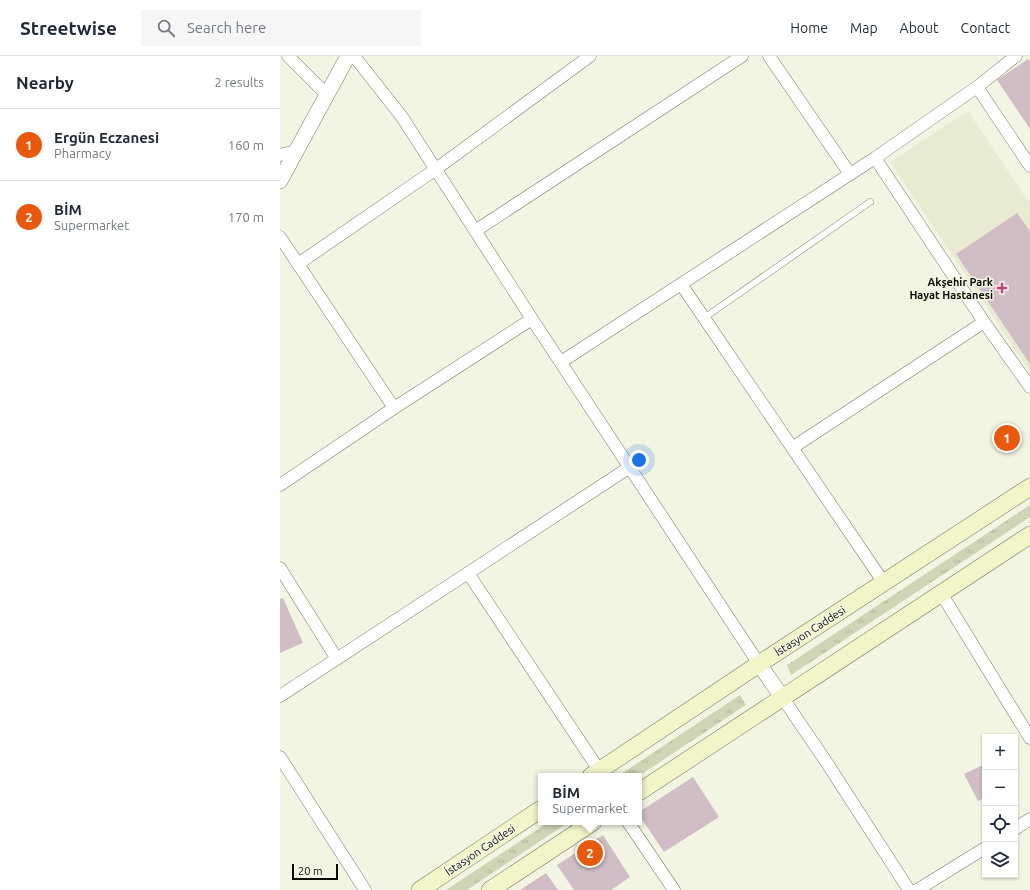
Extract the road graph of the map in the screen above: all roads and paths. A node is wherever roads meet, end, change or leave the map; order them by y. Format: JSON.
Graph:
{"nodes":[{"id":1,"x":288,"y":56,"type":"edge"},
{"id":2,"x":348,"y":56,"type":"edge"},
{"id":3,"x":354,"y":56,"type":"edge"},
{"id":4,"x":590,"y":56,"type":"edge"},
{"id":5,"x":742,"y":56,"type":"edge"},
{"id":6,"x":769,"y":56,"type":"edge"},
{"id":7,"x":1015,"y":56,"type":"edge"},
{"id":8,"x":977,"y":87,"type":"junction"},
{"id":9,"x":327,"y":95,"type":"junction"},
{"id":10,"x":297,"y":151,"type":"junction"},
{"id":11,"x":280,"y":156,"type":"edge"},
{"id":12,"x":875,"y":158,"type":"junction"},
{"id":13,"x":1030,"y":166,"type":"edge"},
{"id":14,"x":436,"y":169,"type":"junction"},
{"id":15,"x":850,"y":174,"type":"junction"},
{"id":16,"x":280,"y":181,"type":"edge"},
{"id":17,"x":870,"y":202,"type":"dead end"},
{"id":18,"x":475,"y":231,"type":"junction"},
{"id":19,"x":280,"y":237,"type":"edge"},
{"id":20,"x":298,"y":264,"type":"junction"},
{"id":21,"x":681,"y":284,"type":"junction"},
{"id":22,"x":704,"y":318,"type":"junction"},
{"id":23,"x":532,"y":319,"type":"junction"},
{"id":24,"x":984,"y":322,"type":"junction"},
{"id":25,"x":561,"y":362,"type":"junction"},
{"id":26,"x":1030,"y":387,"type":"edge"},
{"id":27,"x":394,"y":408,"type":"junction"},
{"id":28,"x":792,"y":448,"type":"junction"},
{"id":29,"x":630,"y":467,"type":"junction"},
{"id":30,"x":280,"y":485,"type":"edge"},
{"id":31,"x":1030,"y":487,"type":"edge"},
{"id":32,"x":1030,"y":535,"type":"edge"},
{"id":33,"x":280,"y":568,"type":"edge"},
{"id":34,"x":468,"y":573,"type":"junction"},
{"id":35,"x":884,"y":583,"type":"junction"},
{"id":36,"x":941,"y":593,"type":"junction"},
{"id":37,"x":337,"y":659,"type":"junction"},
{"id":38,"x":759,"y":664,"type":"junction"},
{"id":39,"x":282,"y":692,"type":"edge"},
{"id":40,"x":782,"y":698,"type":"junction"},
{"id":41,"x":1030,"y":738,"type":"edge"},
{"id":42,"x":280,"y":757,"type":"edge"},
{"id":43,"x":595,"y":773,"type":"edge"},
{"id":44,"x":642,"y":790,"type":"edge"},
{"id":45,"x":538,"y":811,"type":"edge"},
{"id":46,"x":1030,"y":819,"type":"edge"},
{"id":47,"x":588,"y":825,"type":"edge"},
{"id":48,"x":630,"y":825,"type":"edge"},
{"id":49,"x":1018,"y":827,"type":"edge"},
{"id":50,"x":982,"y":850,"type":"edge"},
{"id":51,"x":366,"y":890,"type":"edge"},
{"id":52,"x":420,"y":890,"type":"edge"},
{"id":53,"x":490,"y":890,"type":"edge"},
{"id":54,"x":674,"y":890,"type":"edge"},
{"id":55,"x":909,"y":890,"type":"edge"},
{"id":56,"x":918,"y":890,"type":"edge"}],
"edges":[{"from":1,"to":9,"type":"street"},
{"from":2,"to":9,"type":"street"},
{"from":3,"to":14,"type":"street"},
{"from":4,"to":14,"type":"street"},
{"from":5,"to":18,"type":"street"},
{"from":6,"to":15,"type":"street"},
{"from":7,"to":8,"type":"street"},
{"from":8,"to":12,"type":"street"},
{"from":8,"to":13,"type":"street"},
{"from":9,"to":10,"type":"street"},
{"from":10,"to":11,"type":"street"},
{"from":10,"to":16,"type":"street"},
{"from":12,"to":15,"type":"street"},
{"from":12,"to":24,"type":"street"},
{"from":14,"to":18,"type":"street"},
{"from":14,"to":20,"type":"street"},
{"from":15,"to":21,"type":"street"},
{"from":17,"to":22,"type":"lane"},
{"from":18,"to":23,"type":"street"},
{"from":19,"to":20,"type":"street"},
{"from":20,"to":27,"type":"street"},
{"from":21,"to":22,"type":"street"},
{"from":21,"to":25,"type":"street"},
{"from":22,"to":28,"type":"street"},
{"from":23,"to":25,"type":"street"},
{"from":23,"to":27,"type":"street"},
{"from":24,"to":26,"type":"street"},
{"from":24,"to":28,"type":"street"},
{"from":25,"to":29,"type":"street"},
{"from":27,"to":30,"type":"street"},
{"from":28,"to":35,"type":"street"},
{"from":29,"to":34,"type":"street"},
{"from":29,"to":38,"type":"street"},
{"from":31,"to":35,"type":"main road","name":"İstasyon Caddesi"},
{"from":32,"to":36,"type":"main road"},
{"from":33,"to":37,"type":"street"},
{"from":34,"to":37,"type":"street"},
{"from":34,"to":43,"type":"street"},
{"from":35,"to":38,"type":"main road","name":"İstasyon Caddesi"},
{"from":36,"to":40,"type":"main road"},
{"from":36,"to":41,"type":"street"},
{"from":37,"to":39,"type":"street"},
{"from":38,"to":40,"type":"street"},
{"from":38,"to":43,"type":"main road","name":"İstasyon Caddesi"},
{"from":40,"to":44,"type":"main road"},
{"from":40,"to":55,"type":"street"},
{"from":42,"to":51,"type":"street"},
{"from":45,"to":52,"type":"main road","name":"İstasyon Caddesi"},
{"from":46,"to":49,"type":"street"},
{"from":47,"to":53,"type":"main road"},
{"from":48,"to":54,"type":"street"},
{"from":50,"to":56,"type":"street"}]}
